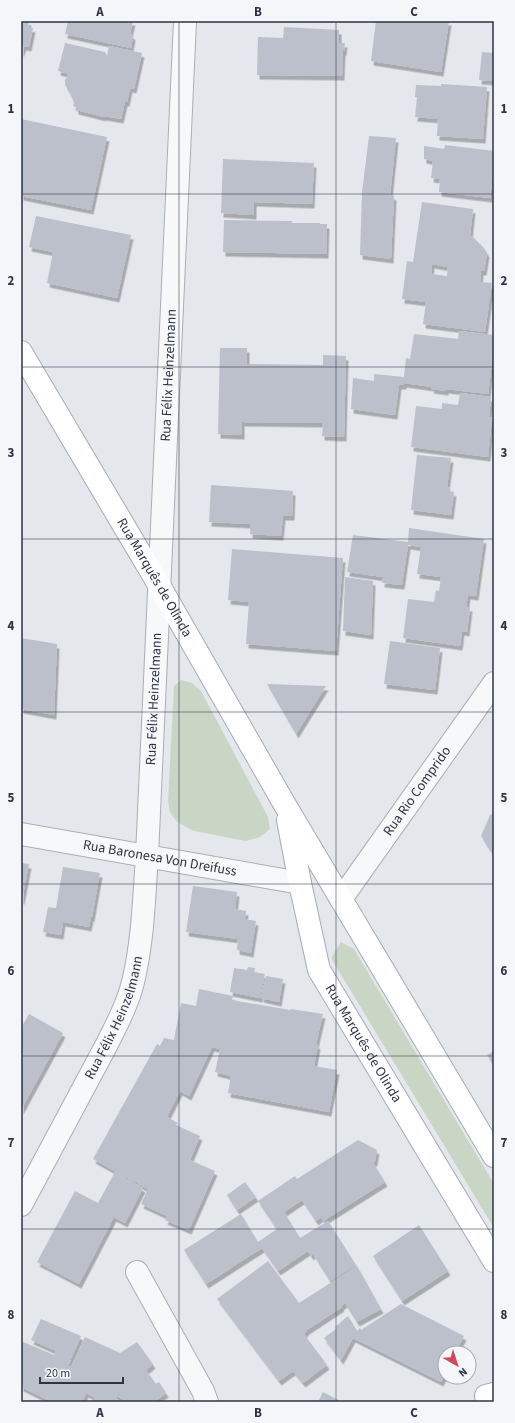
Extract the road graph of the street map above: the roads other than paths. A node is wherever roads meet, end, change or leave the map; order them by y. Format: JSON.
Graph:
{"nodes":[{"id":1,"x":185,"y":21,"type":"edge"},
{"id":2,"x":21,"y":352,"type":"edge"},
{"id":3,"x":159,"y":585,"type":"junction"},
{"id":4,"x":494,"y":683,"type":"edge"},
{"id":5,"x":285,"y":805,"type":"junction"},
{"id":6,"x":21,"y":834,"type":"edge"},
{"id":7,"x":147,"y":856,"type":"junction"},
{"id":8,"x":300,"y":883,"type":"junction"},
{"id":9,"x":341,"y":898,"type":"junction"},
{"id":10,"x":494,"y":1156,"type":"edge"},
{"id":11,"x":21,"y":1205,"type":"edge"},
{"id":12,"x":494,"y":1261,"type":"edge"},
{"id":13,"x":137,"y":1272,"type":"dead end"},
{"id":14,"x":207,"y":1402,"type":"edge"}],
"edges":[{"from":1,"to":3,"type":"street","name":"Rua Félix Heinzelmann"},
{"from":2,"to":3,"type":"main road","name":"Rua Marquês de Olinda"},
{"from":3,"to":5,"type":"main road","name":"Rua Marquês de Olinda"},
{"from":3,"to":7,"type":"street","name":"Rua Félix Heinzelmann"},
{"from":4,"to":9,"type":"street","name":"Rua Rio Comprido"},
{"from":5,"to":8,"type":"main road","name":"Rua Marquês de Olinda"},
{"from":5,"to":9,"type":"main road","name":"Rua Marquês de Olinda"},
{"from":6,"to":7,"type":"street","name":"Rua Baronesa Von Dreifuss"},
{"from":7,"to":8,"type":"street","name":"Rua Baronesa Von Dreifuss"},
{"from":7,"to":11,"type":"street","name":"Rua Félix Heinzelmann"},
{"from":8,"to":12,"type":"main road","name":"Rua Marquês de Olinda"},
{"from":9,"to":10,"type":"main road","name":"Rua Marquês de Olinda"},
{"from":13,"to":14,"type":"street"}]}
